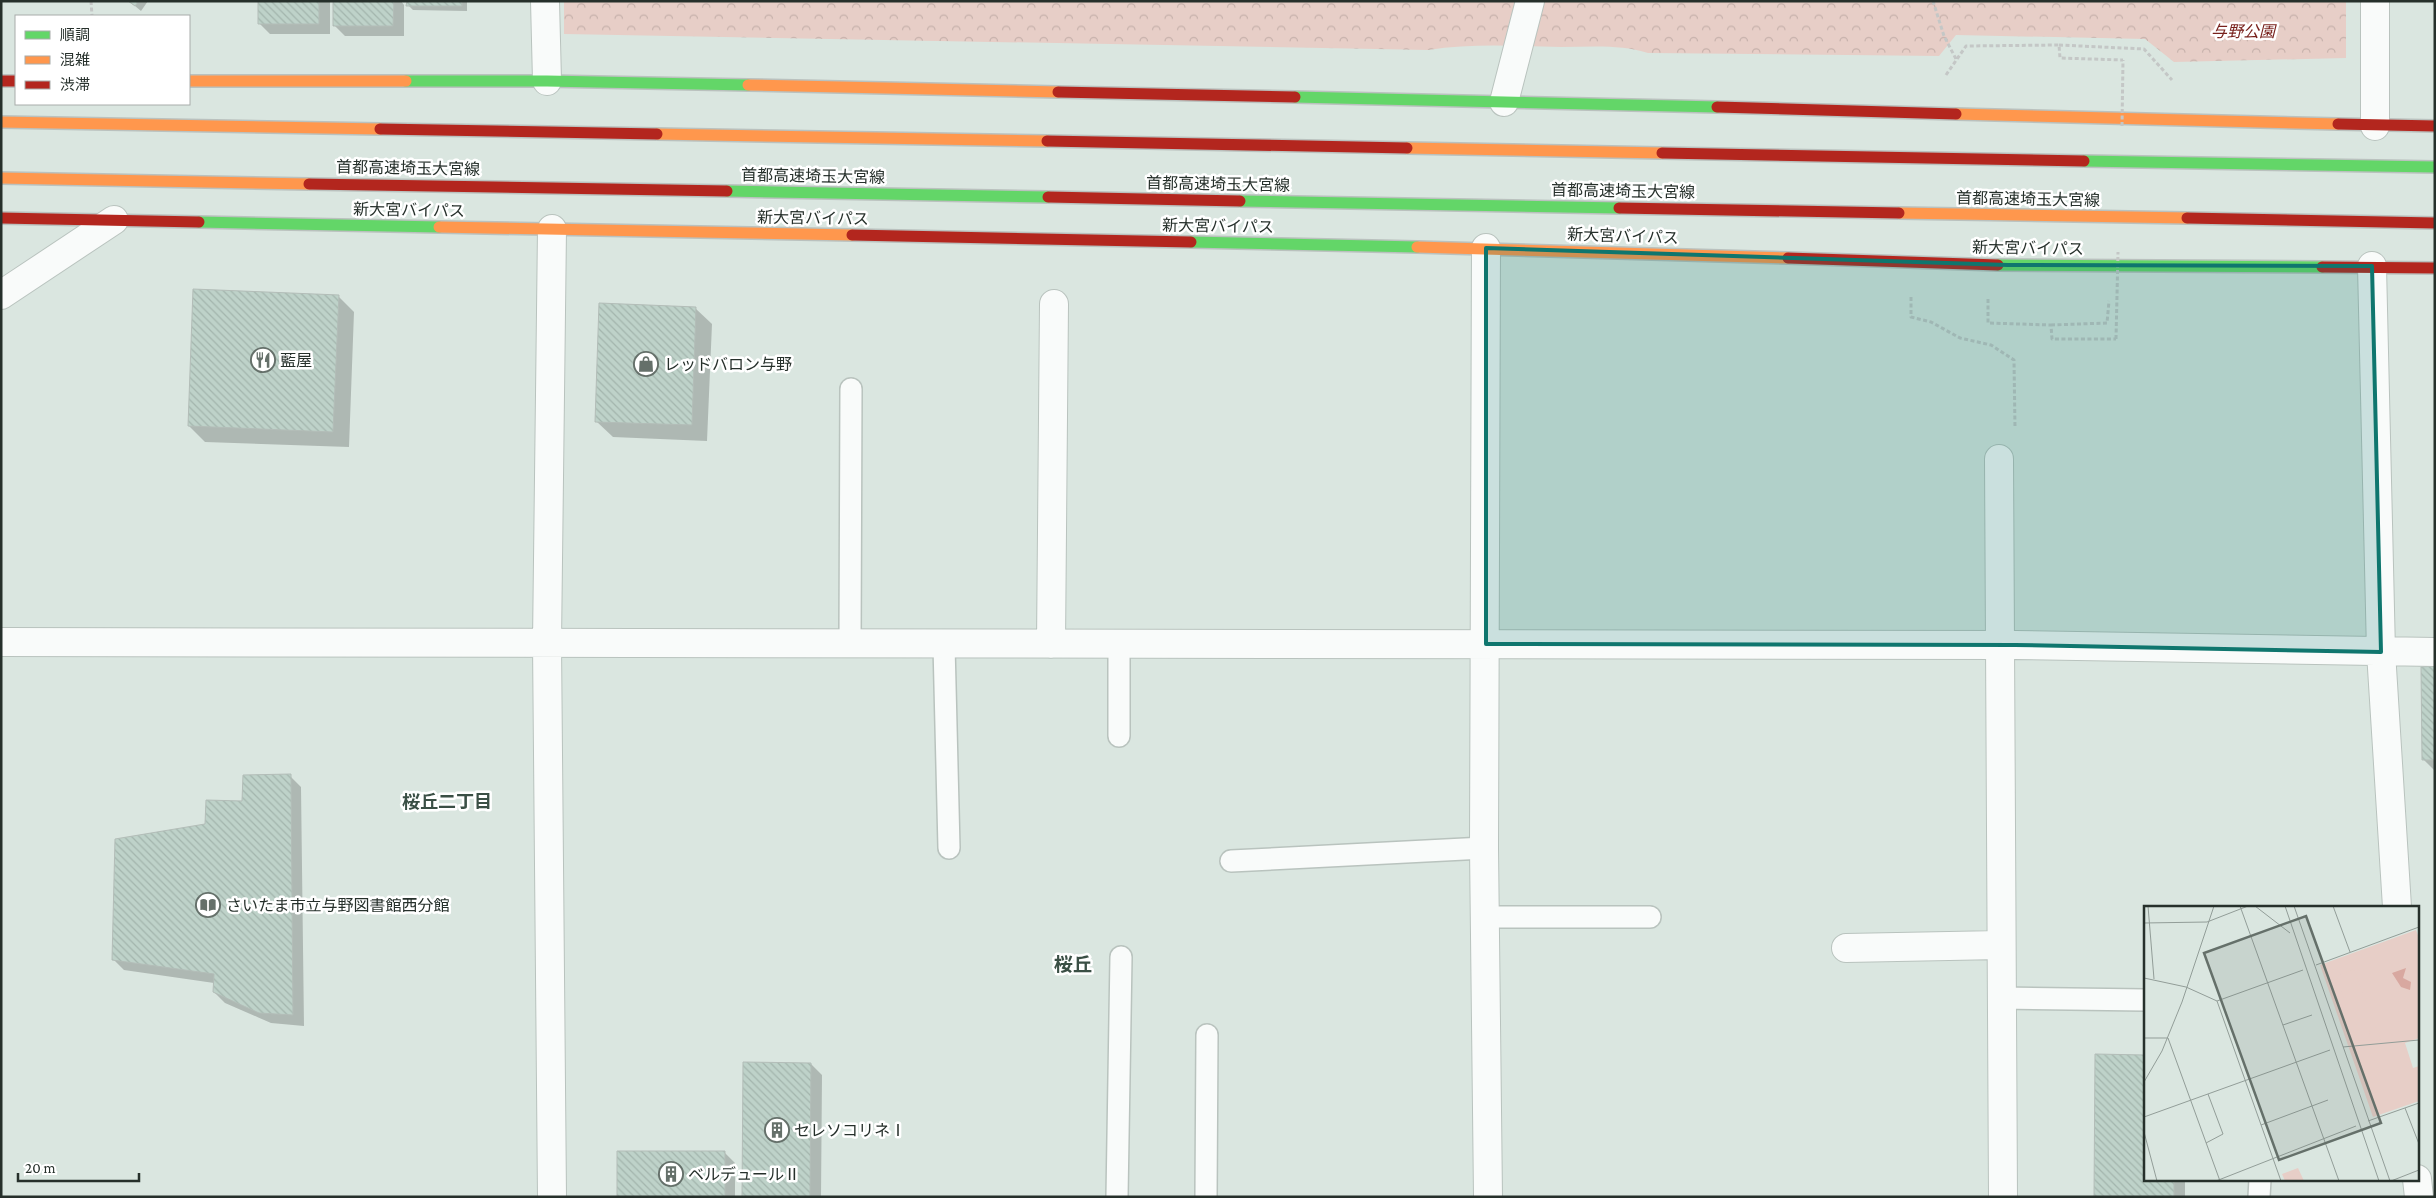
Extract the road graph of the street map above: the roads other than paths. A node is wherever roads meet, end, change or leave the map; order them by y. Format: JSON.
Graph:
{"nodes":[{"id":1,"x":545,"y":1,"type":"edge"},
{"id":2,"x":1530,"y":1,"type":"edge"},
{"id":3,"x":2375,"y":1,"type":"edge"},
{"id":4,"x":1,"y":81,"type":"edge"},
{"id":5,"x":15,"y":81,"type":"edge"},
{"id":6,"x":190,"y":81,"type":"edge"},
{"id":7,"x":547,"y":82,"type":"junction"},
{"id":8,"x":1504,"y":102,"type":"junction"},
{"id":9,"x":1,"y":122,"type":"edge"},
{"id":10,"x":2374,"y":126,"type":"junction"},
{"id":11,"x":2435,"y":126,"type":"edge"},
{"id":12,"x":2435,"y":167,"type":"edge"},
{"id":13,"x":1,"y":178,"type":"edge"},
{"id":14,"x":1,"y":218,"type":"edge"},
{"id":15,"x":114,"y":220,"type":"junction"},
{"id":16,"x":2435,"y":223,"type":"edge"},
{"id":17,"x":552,"y":229,"type":"junction"},
{"id":18,"x":1486,"y":248,"type":"junction"},
{"id":19,"x":2372,"y":266,"type":"junction"},
{"id":20,"x":2435,"y":268,"type":"edge"},
{"id":21,"x":1,"y":295,"type":"edge"},
{"id":22,"x":1054,"y":304,"type":"dead end"},
{"id":23,"x":851,"y":389,"type":"dead end"},
{"id":24,"x":1999,"y":459,"type":"dead end"},
{"id":25,"x":1,"y":642,"type":"edge"},
{"id":26,"x":547,"y":643,"type":"junction"},
{"id":27,"x":1119,"y":643,"type":"junction"},
{"id":28,"x":850,"y":644,"type":"junction"},
{"id":29,"x":944,"y":644,"type":"junction"},
{"id":30,"x":1051,"y":644,"type":"junction"},
{"id":31,"x":1486,"y":644,"type":"junction"},
{"id":32,"x":2000,"y":645,"type":"junction"},
{"id":33,"x":2381,"y":652,"type":"junction"},
{"id":34,"x":2435,"y":652,"type":"edge"},
{"id":35,"x":1119,"y":736,"type":"dead end"},
{"id":36,"x":949,"y":848,"type":"dead end"},
{"id":37,"x":1484,"y":848,"type":"junction"},
{"id":38,"x":1231,"y":861,"type":"dead end"},
{"id":39,"x":2397,"y":906,"type":"edge"},
{"id":40,"x":1485,"y":917,"type":"junction"},
{"id":41,"x":1650,"y":917,"type":"dead end"},
{"id":42,"x":2000,"y":945,"type":"junction"},
{"id":43,"x":1846,"y":948,"type":"dead end"},
{"id":44,"x":1121,"y":957,"type":"dead end"},
{"id":45,"x":2001,"y":998,"type":"junction"},
{"id":46,"x":2144,"y":1000,"type":"edge"},
{"id":47,"x":1207,"y":1035,"type":"dead end"},
{"id":48,"x":2260,"y":1180,"type":"edge"},
{"id":49,"x":2417,"y":1180,"type":"edge"},
{"id":50,"x":552,"y":1197,"type":"edge"},
{"id":51,"x":1117,"y":1197,"type":"edge"},
{"id":52,"x":1206,"y":1197,"type":"edge"},
{"id":53,"x":1488,"y":1197,"type":"edge"},
{"id":54,"x":2003,"y":1197,"type":"edge"},
{"id":55,"x":2259,"y":1197,"type":"edge"},
{"id":56,"x":2418,"y":1197,"type":"edge"}],
"edges":[{"from":1,"to":7,"type":"street"},
{"from":2,"to":8,"type":"street"},
{"from":3,"to":10,"type":"street"},
{"from":4,"to":5,"type":"highway"},
{"from":6,"to":7,"type":"highway"},
{"from":7,"to":8,"type":"highway"},
{"from":8,"to":10,"type":"highway"},
{"from":9,"to":12,"type":"highway","bridge":true},
{"from":10,"to":11,"type":"highway"},
{"from":13,"to":16,"type":"highway","name":"首都高速埼玉大宮線","bridge":true},
{"from":14,"to":15,"type":"highway","name":"新大宮バイパス"},
{"from":15,"to":17,"type":"highway","name":"新大宮バイパス"},
{"from":15,"to":21,"type":"street"},
{"from":17,"to":18,"type":"highway","name":"新大宮バイパス"},
{"from":17,"to":26,"type":"street"},
{"from":18,"to":19,"type":"highway","name":"新大宮バイパス"},
{"from":18,"to":31,"type":"street"},
{"from":19,"to":20,"type":"highway","name":"新大宮バイパス"},
{"from":19,"to":33,"type":"street"},
{"from":22,"to":30,"type":"street"},
{"from":23,"to":28,"type":"lane"},
{"from":24,"to":32,"type":"street"},
{"from":25,"to":26,"type":"street"},
{"from":26,"to":28,"type":"street"},
{"from":26,"to":50,"type":"street"},
{"from":27,"to":30,"type":"street"},
{"from":27,"to":31,"type":"street"},
{"from":27,"to":35,"type":"lane"},
{"from":28,"to":29,"type":"street"},
{"from":29,"to":30,"type":"street"},
{"from":29,"to":36,"type":"lane"},
{"from":31,"to":32,"type":"street"},
{"from":31,"to":37,"type":"street"},
{"from":32,"to":33,"type":"street"},
{"from":32,"to":42,"type":"street"},
{"from":33,"to":34,"type":"street"},
{"from":33,"to":39,"type":"street"},
{"from":37,"to":38,"type":"lane"},
{"from":37,"to":40,"type":"street"},
{"from":40,"to":41,"type":"lane"},
{"from":40,"to":53,"type":"street"},
{"from":42,"to":43,"type":"street"},
{"from":42,"to":45,"type":"street"},
{"from":44,"to":51,"type":"lane"},
{"from":45,"to":46,"type":"lane"},
{"from":45,"to":54,"type":"street"},
{"from":47,"to":52,"type":"lane"},
{"from":48,"to":55,"type":"lane"},
{"from":49,"to":56,"type":"street"}]}
